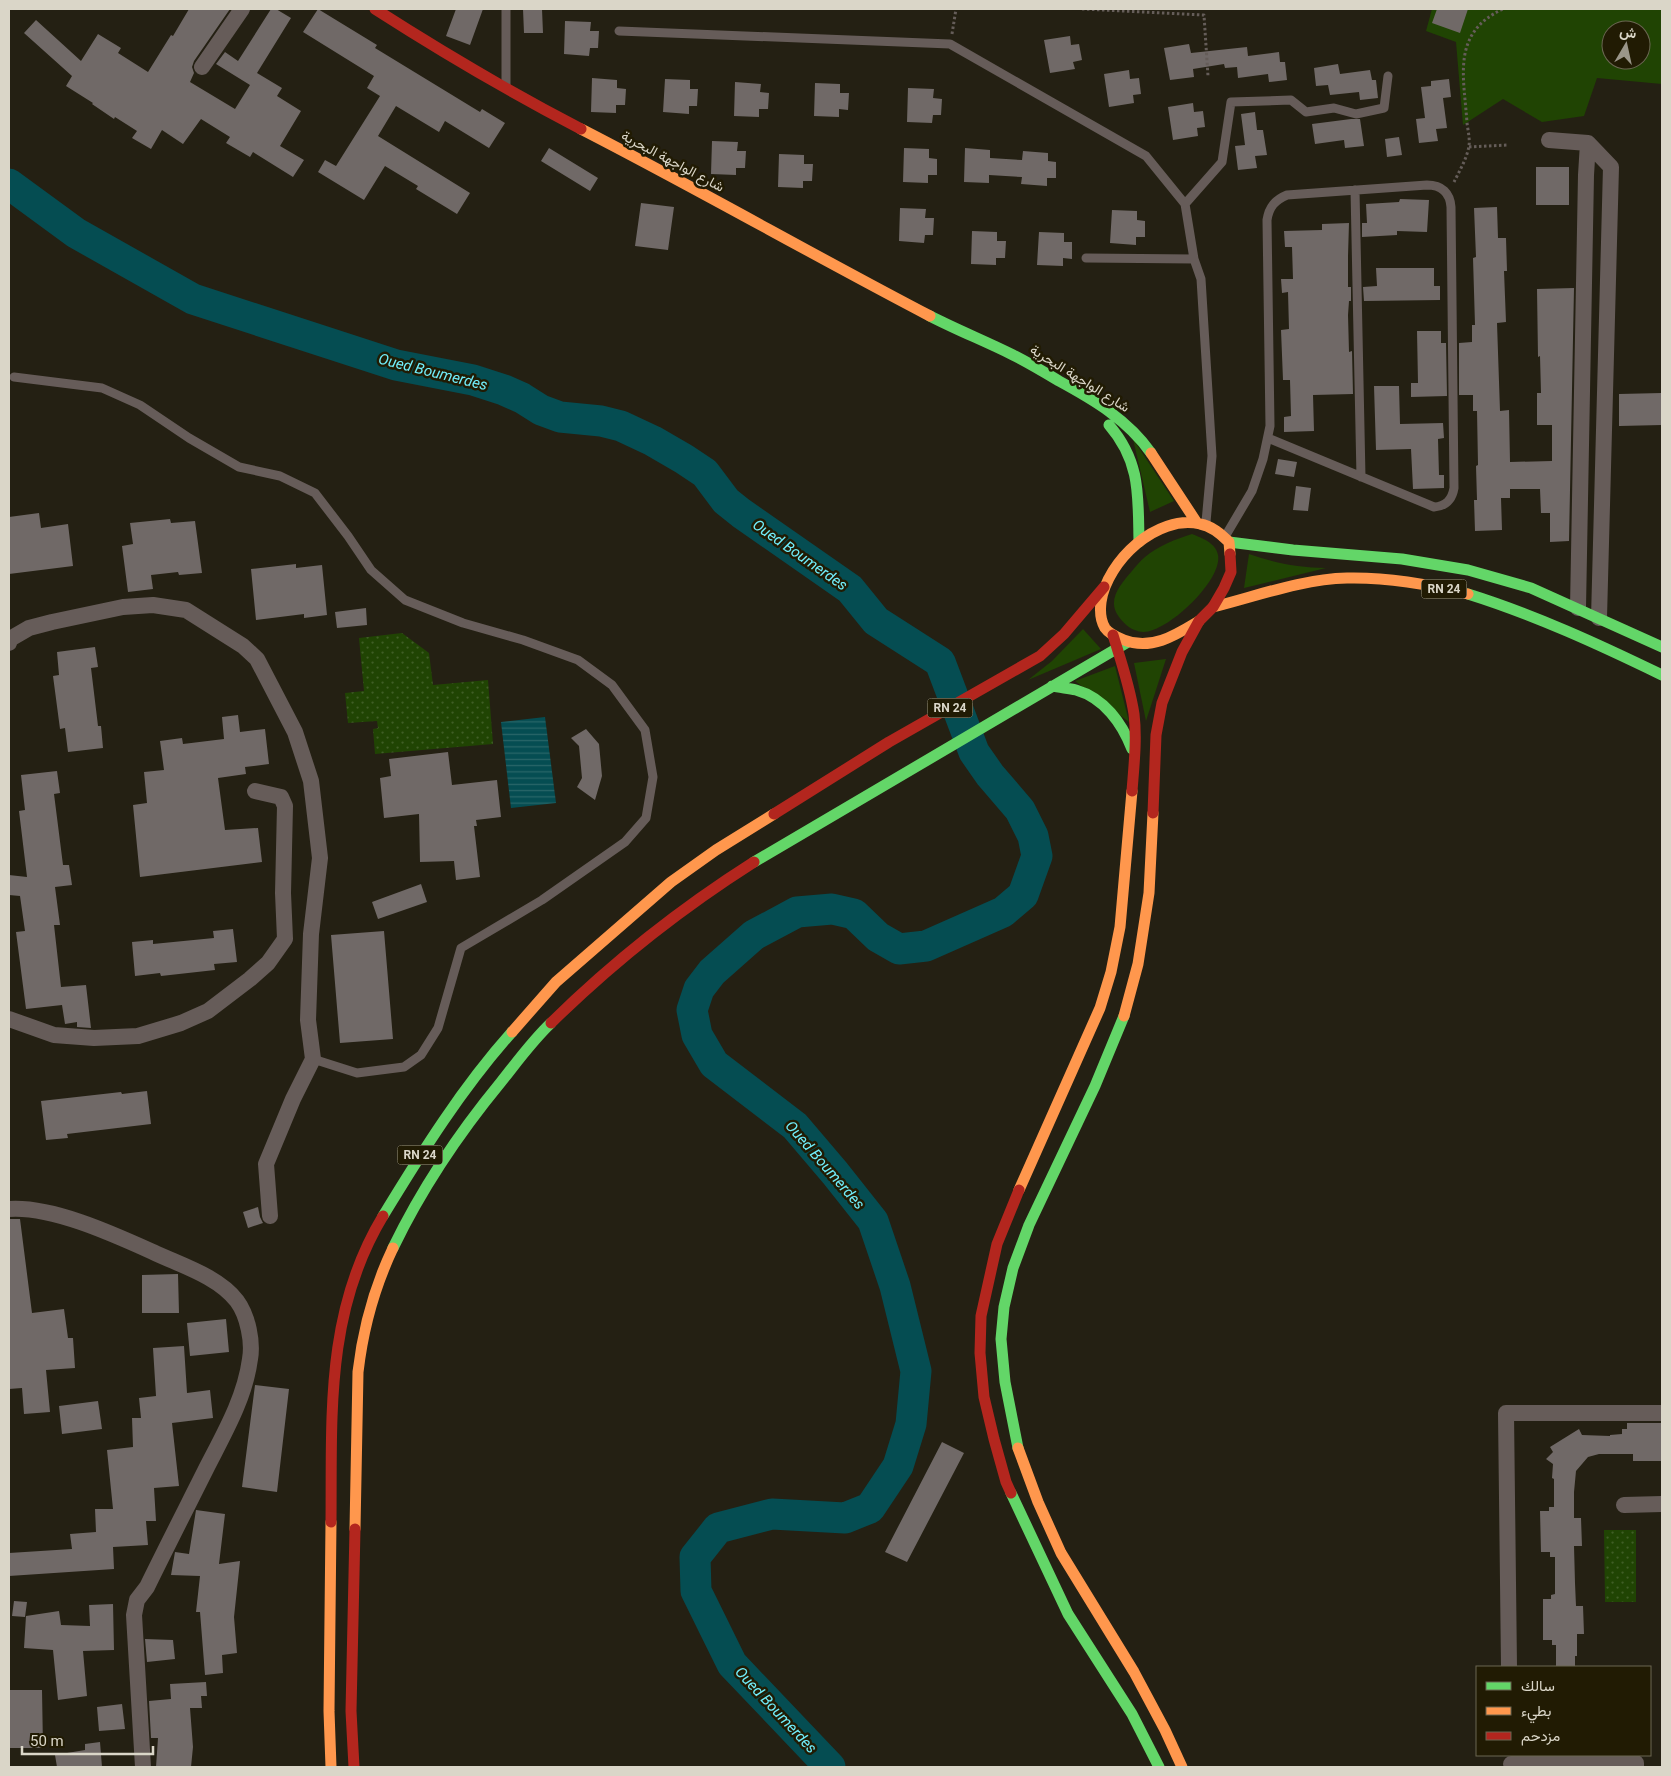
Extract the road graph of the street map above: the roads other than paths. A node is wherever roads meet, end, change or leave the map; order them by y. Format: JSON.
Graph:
{"nodes":[{"id":1,"x":242,"y":9,"type":"edge"},
{"id":2,"x":375,"y":9,"type":"edge"},
{"id":3,"x":506,"y":9,"type":"edge"},
{"id":4,"x":619,"y":31,"type":"dead end"},
{"id":5,"x":202,"y":67,"type":"dead end"},
{"id":6,"x":1388,"y":76,"type":"dead end"},
{"id":7,"x":506,"y":89,"type":"junction"},
{"id":8,"x":1549,"y":140,"type":"dead end"},
{"id":9,"x":1588,"y":144,"type":"junction"},
{"id":10,"x":1355,"y":190,"type":"junction"},
{"id":11,"x":1185,"y":204,"type":"junction"},
{"id":12,"x":1086,"y":258,"type":"dead end"},
{"id":13,"x":1194,"y":258,"type":"junction"},
{"id":14,"x":963,"y":333,"type":"junction"},
{"id":15,"x":1006,"y":364,"type":"dead end"},
{"id":16,"x":14,"y":377,"type":"dead end"},
{"id":17,"x":1033,"y":379,"type":"dead end"},
{"id":18,"x":1268,"y":438,"type":"junction"},
{"id":19,"x":1361,"y":477,"type":"junction"},
{"id":20,"x":1201,"y":524,"type":"junction"},
{"id":21,"x":1227,"y":540,"type":"junction"},
{"id":22,"x":1139,"y":542,"type":"junction"},
{"id":23,"x":1104,"y":587,"type":"junction"},
{"id":24,"x":1213,"y":607,"type":"junction"},
{"id":25,"x":1578,"y":608,"type":"junction"},
{"id":26,"x":1599,"y":618,"type":"junction"},
{"id":27,"x":1200,"y":621,"type":"junction"},
{"id":28,"x":9,"y":641,"type":"edge"},
{"id":29,"x":1122,"y":646,"type":"junction"},
{"id":30,"x":1662,"y":647,"type":"edge"},
{"id":31,"x":1662,"y":675,"type":"edge"},
{"id":32,"x":1052,"y":686,"type":"junction"},
{"id":33,"x":1135,"y":758,"type":"junction"},
{"id":34,"x":255,"y":791,"type":"dead end"},
{"id":35,"x":9,"y":1019,"type":"edge"},
{"id":36,"x":313,"y":1059,"type":"junction"},
{"id":37,"x":9,"y":1209,"type":"edge"},
{"id":38,"x":270,"y":1216,"type":"dead end"},
{"id":39,"x":1662,"y":1413,"type":"edge"},
{"id":40,"x":1662,"y":1504,"type":"edge"},
{"id":41,"x":1624,"y":1505,"type":"dead end"},
{"id":42,"x":1509,"y":1666,"type":"edge"},
{"id":43,"x":1511,"y":1762,"type":"edge"},
{"id":44,"x":143,"y":1767,"type":"edge"},
{"id":45,"x":331,"y":1767,"type":"edge"},
{"id":46,"x":354,"y":1767,"type":"edge"},
{"id":47,"x":1159,"y":1767,"type":"edge"},
{"id":48,"x":1182,"y":1767,"type":"edge"},
{"id":49,"x":1636,"y":1767,"type":"edge"}],
"edges":[{"from":1,"to":5,"type":"street"},
{"from":2,"to":7,"type":"main road","name":"شارع الواجهة البحرية"},
{"from":3,"to":7,"type":"lane"},
{"from":4,"to":11,"type":"lane"},
{"from":6,"to":11,"type":"lane"},
{"from":7,"to":14,"type":"main road","name":"شارع الواجهة البحرية"},
{"from":8,"to":9,"type":"street"},
{"from":9,"to":25,"type":"street"},
{"from":9,"to":26,"type":"street"},
{"from":10,"to":18,"type":"lane"},
{"from":10,"to":19,"type":"lane"},
{"from":10,"to":19,"type":"lane"},
{"from":11,"to":13,"type":"lane"},
{"from":12,"to":13,"type":"lane"},
{"from":13,"to":20,"type":"lane"},
{"from":14,"to":15,"type":"main road","name":"شارع الواجهة البحرية"},
{"from":14,"to":20,"type":"main road","name":"شارع الواجهة البحرية"},
{"from":16,"to":36,"type":"lane"},
{"from":17,"to":22,"type":"main road","name":"شارع الواجهة البحرية"},
{"from":18,"to":19,"type":"lane"},
{"from":18,"to":21,"type":"lane"},
{"from":20,"to":21,"type":"main road"},
{"from":20,"to":22,"type":"main road"},
{"from":21,"to":24,"type":"main road"},
{"from":21,"to":25,"type":"main road","number":"RN 24"},
{"from":22,"to":23,"type":"main road"},
{"from":23,"to":29,"type":"main road"},
{"from":23,"to":45,"type":"main road","number":"RN 24"},
{"from":24,"to":27,"type":"main road"},
{"from":24,"to":31,"type":"main road","number":"RN 24"},
{"from":25,"to":26,"type":"main road","number":"RN 24"},
{"from":26,"to":30,"type":"main road","number":"RN 24"},
{"from":27,"to":29,"type":"main road"},
{"from":27,"to":48,"type":"main road"},
{"from":28,"to":36,"type":"street"},
{"from":29,"to":32,"type":"main road","number":"RN 24"},
{"from":29,"to":33,"type":"main road"},
{"from":32,"to":33,"type":"main road"},
{"from":32,"to":46,"type":"main road","number":"RN 24"},
{"from":33,"to":47,"type":"main road"},
{"from":34,"to":35,"type":"street"},
{"from":36,"to":38,"type":"street"},
{"from":37,"to":44,"type":"street"},
{"from":39,"to":42,"type":"street"},
{"from":40,"to":41,"type":"street"},
{"from":43,"to":49,"type":"street"}]}
